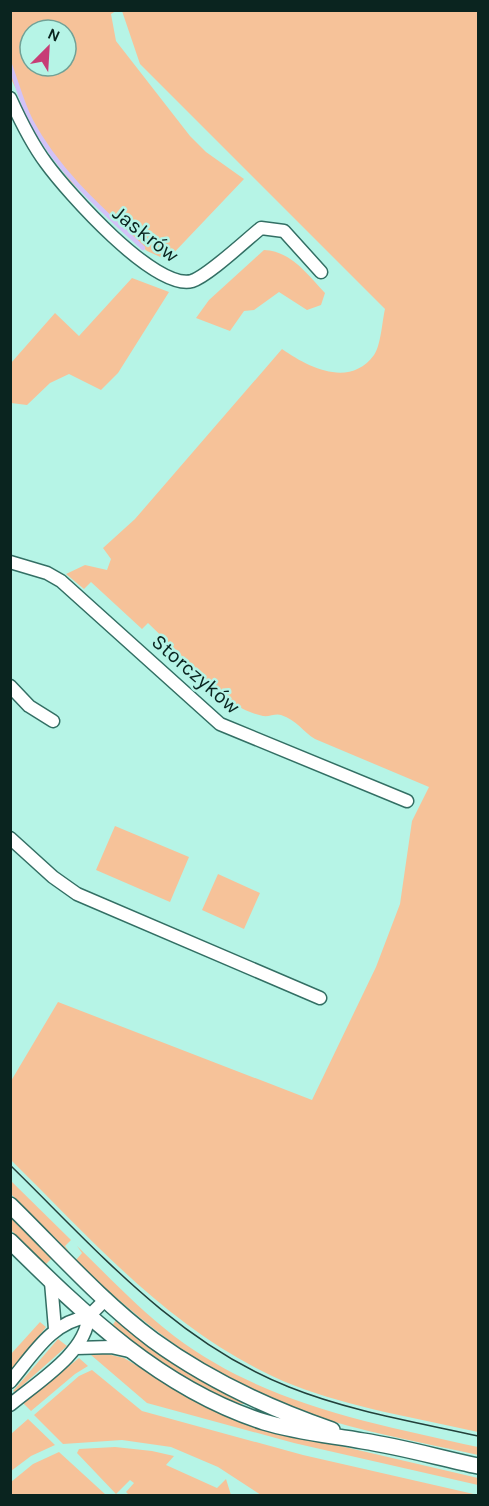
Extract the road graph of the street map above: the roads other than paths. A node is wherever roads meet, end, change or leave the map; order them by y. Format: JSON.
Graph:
{"nodes":[{"id":1,"x":10,"y":98,"type":"edge"},
{"id":2,"x":321,"y":272,"type":"dead end"},
{"id":3,"x":10,"y":562,"type":"edge"},
{"id":4,"x":10,"y":686,"type":"edge"},
{"id":5,"x":53,"y":721,"type":"dead end"},
{"id":6,"x":407,"y":801,"type":"dead end"},
{"id":7,"x":10,"y":838,"type":"edge"},
{"id":8,"x":320,"y":998,"type":"dead end"},
{"id":9,"x":10,"y":1205,"type":"edge"},
{"id":10,"x":10,"y":1241,"type":"edge"},
{"id":11,"x":51,"y":1282,"type":"junction"},
{"id":12,"x":106,"y":1299,"type":"junction"},
{"id":13,"x":88,"y":1317,"type":"junction"},
{"id":14,"x":56,"y":1329,"type":"junction"},
{"id":15,"x":76,"y":1348,"type":"junction"},
{"id":16,"x":129,"y":1351,"type":"junction"},
{"id":17,"x":10,"y":1382,"type":"edge"},
{"id":18,"x":10,"y":1405,"type":"edge"},
{"id":19,"x":375,"y":1443,"type":"junction"},
{"id":20,"x":478,"y":1466,"type":"edge"}],
"edges":[{"from":1,"to":2,"type":"street","name":"Jaskrów"},
{"from":3,"to":6,"type":"street","name":"Storczyków"},
{"from":4,"to":5,"type":"street"},
{"from":7,"to":8,"type":"street"},
{"from":9,"to":12,"type":"street"},
{"from":10,"to":11,"type":"street"},
{"from":11,"to":13,"type":"street"},
{"from":11,"to":14,"type":"street"},
{"from":12,"to":13,"type":"street"},
{"from":12,"to":19,"type":"street"},
{"from":13,"to":14,"type":"street"},
{"from":13,"to":15,"type":"street"},
{"from":13,"to":16,"type":"street"},
{"from":14,"to":17,"type":"street"},
{"from":15,"to":16,"type":"street"},
{"from":15,"to":18,"type":"street"},
{"from":16,"to":19,"type":"street"},
{"from":19,"to":20,"type":"street"}]}
